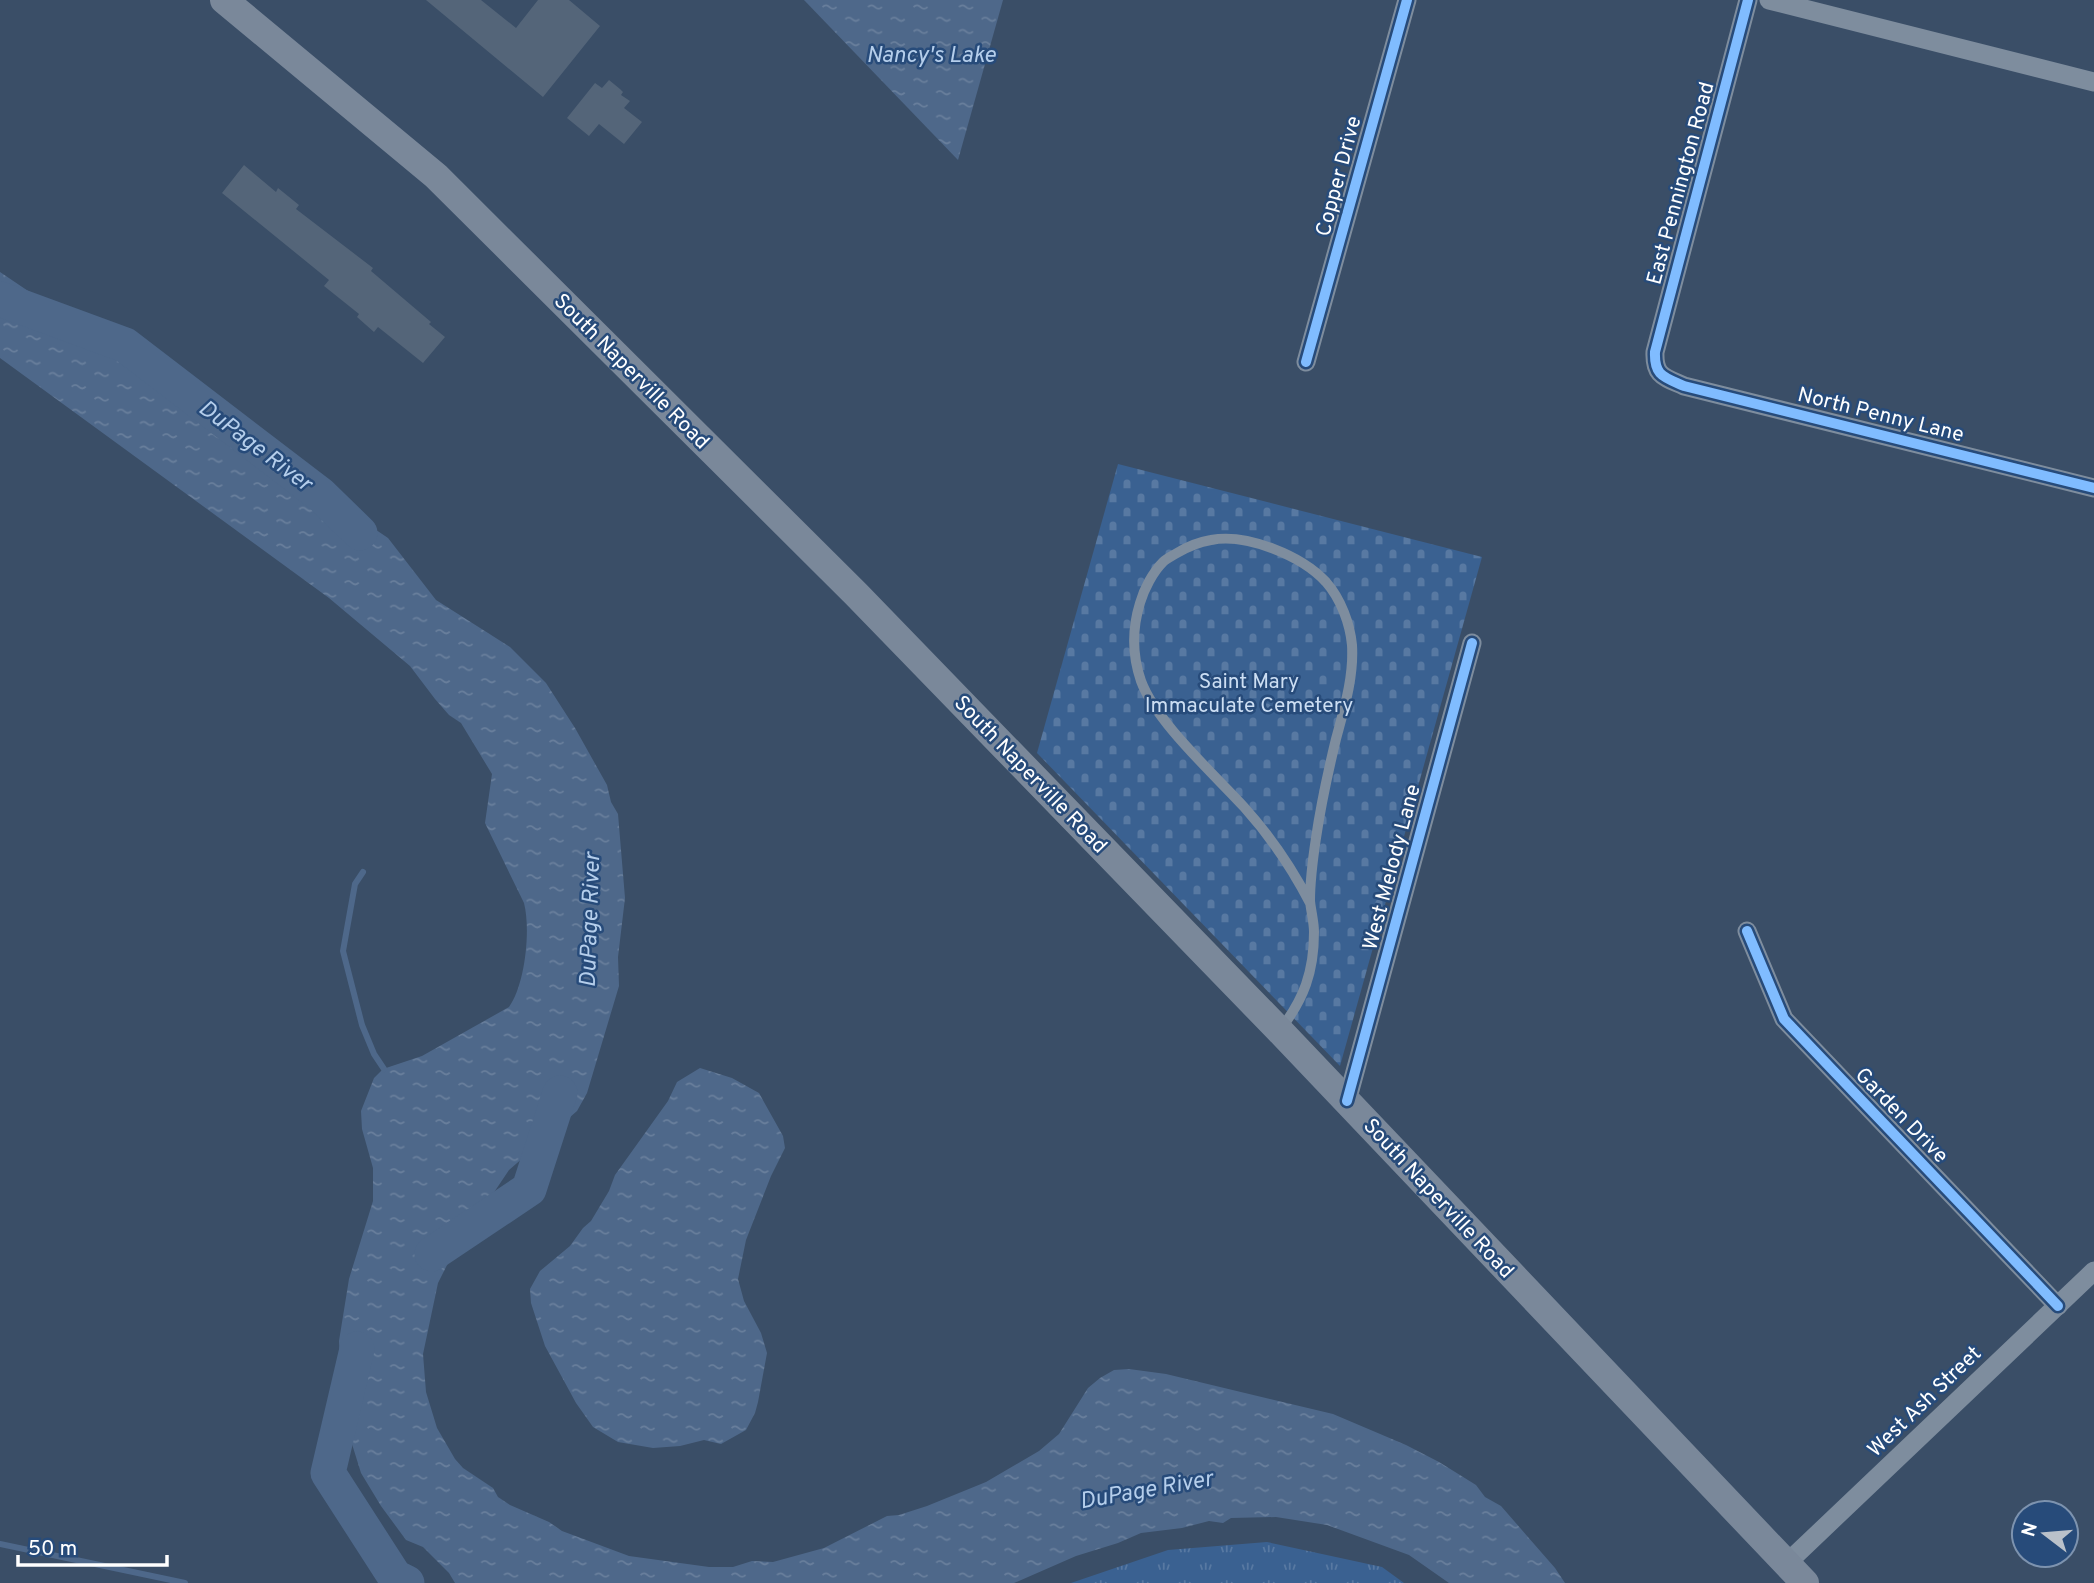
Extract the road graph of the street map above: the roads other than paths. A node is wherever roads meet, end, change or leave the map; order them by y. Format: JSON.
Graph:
{"nodes":[{"id":1,"x":224,"y":0,"type":"edge"},
{"id":2,"x":1407,"y":0,"type":"edge"},
{"id":3,"x":1748,"y":0,"type":"edge"},
{"id":4,"x":1769,"y":0,"type":"edge"},
{"id":5,"x":2094,"y":82,"type":"edge"},
{"id":6,"x":1307,"y":362,"type":"dead end"},
{"id":7,"x":1660,"y":374,"type":"joint"},
{"id":8,"x":2094,"y":488,"type":"edge"},
{"id":9,"x":1472,"y":643,"type":"dead end"},
{"id":10,"x":1310,"y":903,"type":"junction"},
{"id":11,"x":1747,"y":931,"type":"dead end"},
{"id":12,"x":1279,"y":1030,"type":"junction"},
{"id":13,"x":1347,"y":1101,"type":"junction"},
{"id":14,"x":2094,"y":1272,"type":"edge"},
{"id":15,"x":2058,"y":1306,"type":"junction"},
{"id":16,"x":1795,"y":1574,"type":"edge"}],
"edges":[{"from":1,"to":12,"type":"main road","name":"South Naperville Road"},
{"from":2,"to":6,"type":"street","name":"Copper Drive"},
{"from":3,"to":7,"type":"street","name":"East Pennington Road"},
{"from":4,"to":5,"type":"street"},
{"from":7,"to":8,"type":"street","name":"North Penny Lane"},
{"from":9,"to":13,"type":"street","name":"West Melody Lane"},
{"from":10,"to":10,"type":"lane"},
{"from":10,"to":12,"type":"lane"},
{"from":11,"to":15,"type":"street","name":"Garden Drive"},
{"from":12,"to":13,"type":"main road","name":"South Naperville Road"},
{"from":13,"to":16,"type":"main road","name":"South Naperville Road"},
{"from":14,"to":15,"type":"street","name":"West Ash Street"},
{"from":15,"to":16,"type":"street","name":"West Ash Street"}]}
